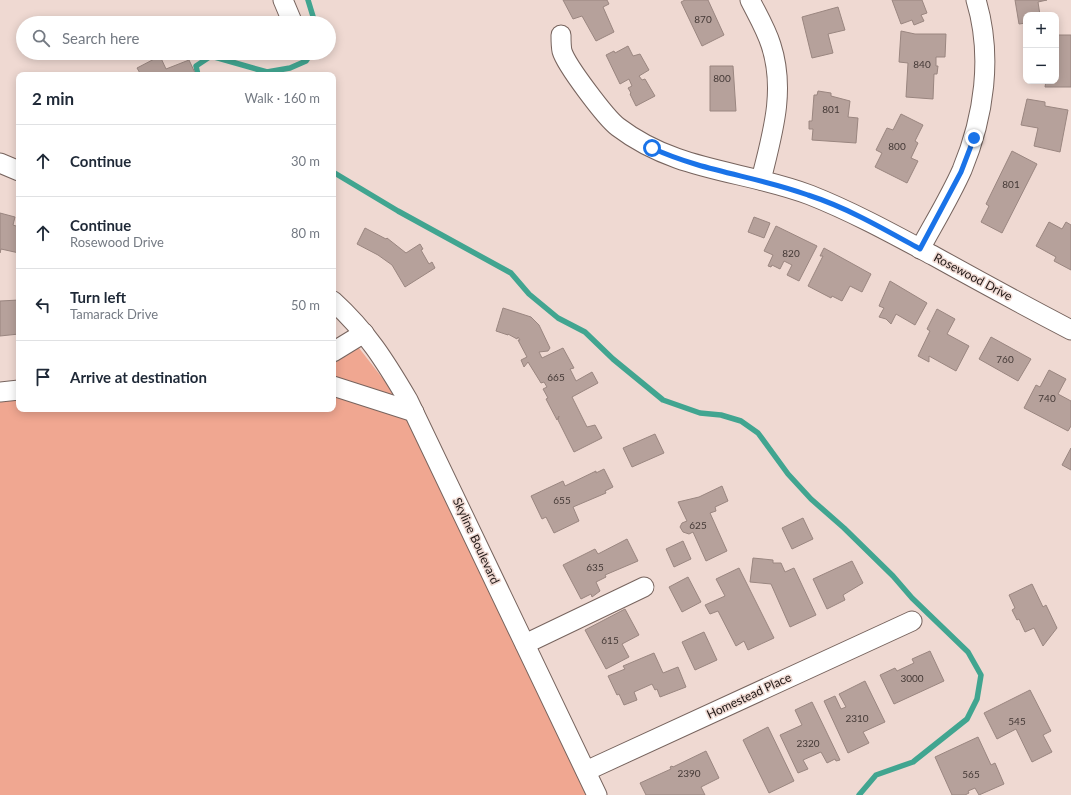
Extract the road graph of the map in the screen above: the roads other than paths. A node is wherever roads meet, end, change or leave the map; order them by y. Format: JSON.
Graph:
{"nodes":[{"id":1,"x":283,"y":0,"type":"edge"},
{"id":2,"x":750,"y":0,"type":"edge"},
{"id":3,"x":976,"y":0,"type":"edge"},
{"id":4,"x":290,"y":16,"type":"edge"},
{"id":5,"x":561,"y":35,"type":"dead end"},
{"id":6,"x":0,"y":163,"type":"edge"},
{"id":7,"x":16,"y":169,"type":"edge"},
{"id":8,"x":761,"y":180,"type":"junction"},
{"id":9,"x":920,"y":249,"type":"junction"},
{"id":10,"x":336,"y":304,"type":"edge"},
{"id":11,"x":1071,"y":330,"type":"edge"},
{"id":12,"x":364,"y":333,"type":"junction"},
{"id":13,"x":336,"y":350,"type":"edge"},
{"id":14,"x":336,"y":387,"type":"edge"},
{"id":15,"x":16,"y":390,"type":"edge"},
{"id":16,"x":0,"y":392,"type":"edge"},
{"id":17,"x":414,"y":412,"type":"junction"},
{"id":18,"x":644,"y":587,"type":"dead end"},
{"id":19,"x":912,"y":621,"type":"dead end"},
{"id":20,"x":525,"y":644,"type":"junction"},
{"id":21,"x":586,"y":771,"type":"junction"},
{"id":22,"x":597,"y":795,"type":"edge"}],
"edges":[{"from":1,"to":4,"type":"street"},
{"from":2,"to":8,"type":"street"},
{"from":3,"to":9,"type":"street"},
{"from":5,"to":8,"type":"street","name":"Rosewood Drive"},
{"from":6,"to":7,"type":"street"},
{"from":8,"to":9,"type":"street","name":"Rosewood Drive"},
{"from":9,"to":11,"type":"street","name":"Rosewood Drive"},
{"from":10,"to":12,"type":"street","name":"Skyline Boulevard"},
{"from":12,"to":13,"type":"street"},
{"from":12,"to":17,"type":"street","name":"Skyline Boulevard"},
{"from":14,"to":17,"type":"street"},
{"from":15,"to":16,"type":"street"},
{"from":17,"to":20,"type":"street","name":"Skyline Boulevard"},
{"from":18,"to":20,"type":"street"},
{"from":19,"to":21,"type":"street","name":"Homestead Place"},
{"from":20,"to":21,"type":"street","name":"Skyline Boulevard"},
{"from":21,"to":22,"type":"street","name":"Skyline Boulevard"}]}
